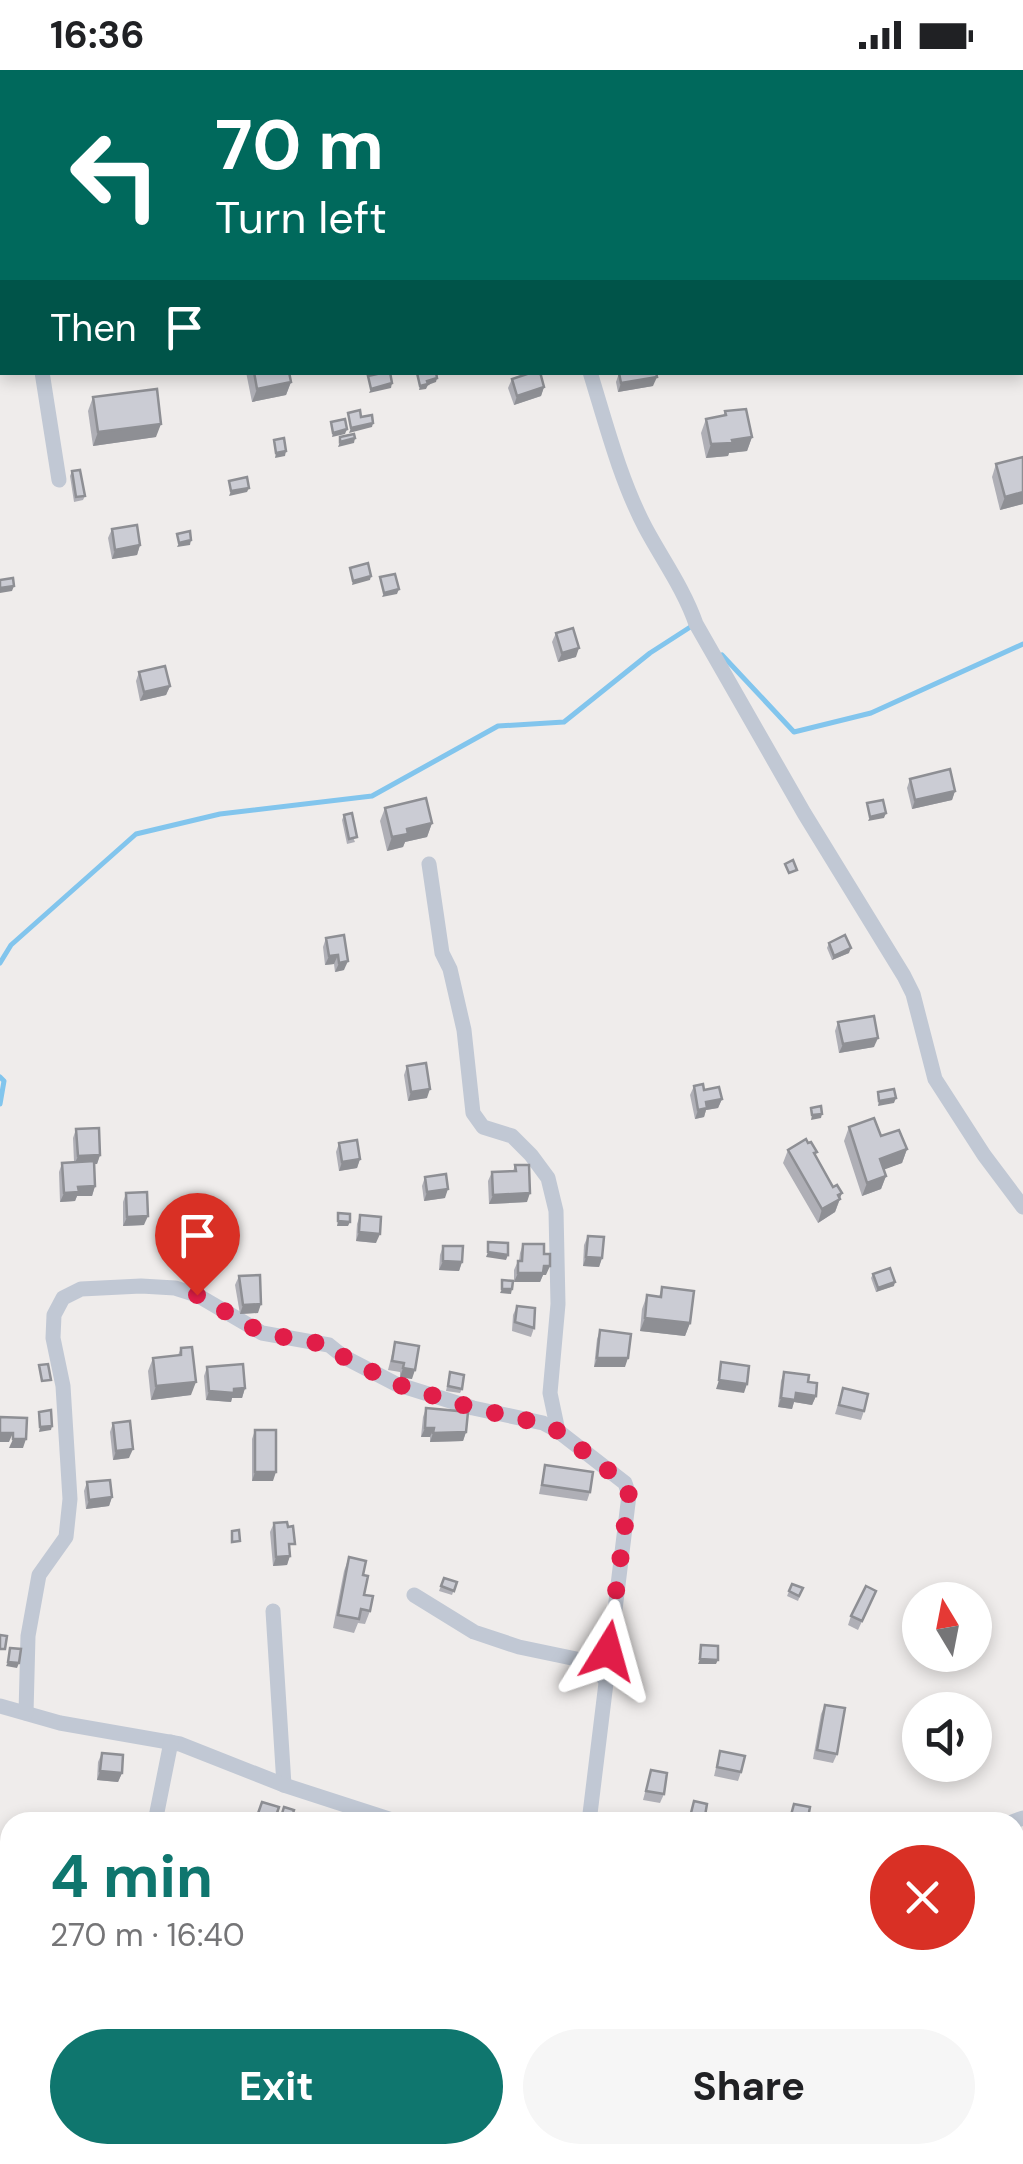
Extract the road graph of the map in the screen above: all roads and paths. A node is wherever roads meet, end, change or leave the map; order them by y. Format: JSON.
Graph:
{"nodes":[{"id":1,"x":42,"y":375,"type":"edge"},
{"id":2,"x":591,"y":375,"type":"edge"},
{"id":3,"x":59,"y":480,"type":"dead end"},
{"id":4,"x":428,"y":864,"type":"dead end"},
{"id":5,"x":1023,"y":1206,"type":"edge"},
{"id":6,"x":558,"y":1431,"type":"junction"},
{"id":7,"x":414,"y":1595,"type":"dead end"},
{"id":8,"x":272,"y":1612,"type":"dead end"},
{"id":9,"x":605,"y":1679,"type":"junction"},
{"id":10,"x":0,"y":1706,"type":"edge"},
{"id":11,"x":26,"y":1714,"type":"junction"},
{"id":12,"x":171,"y":1742,"type":"junction"},
{"id":13,"x":284,"y":1785,"type":"junction"},
{"id":14,"x":158,"y":1812,"type":"edge"},
{"id":15,"x":367,"y":1812,"type":"edge"},
{"id":16,"x":590,"y":1812,"type":"edge"}],
"edges":[{"from":1,"to":3,"type":"street"},
{"from":2,"to":5,"type":"street"},
{"from":4,"to":6,"type":"street"},
{"from":6,"to":9,"type":"street"},
{"from":6,"to":11,"type":"street"},
{"from":7,"to":9,"type":"street"},
{"from":8,"to":13,"type":"street"},
{"from":9,"to":16,"type":"street"},
{"from":10,"to":11,"type":"street"},
{"from":11,"to":12,"type":"street"},
{"from":12,"to":13,"type":"street"},
{"from":12,"to":14,"type":"street"},
{"from":13,"to":15,"type":"street"}]}
